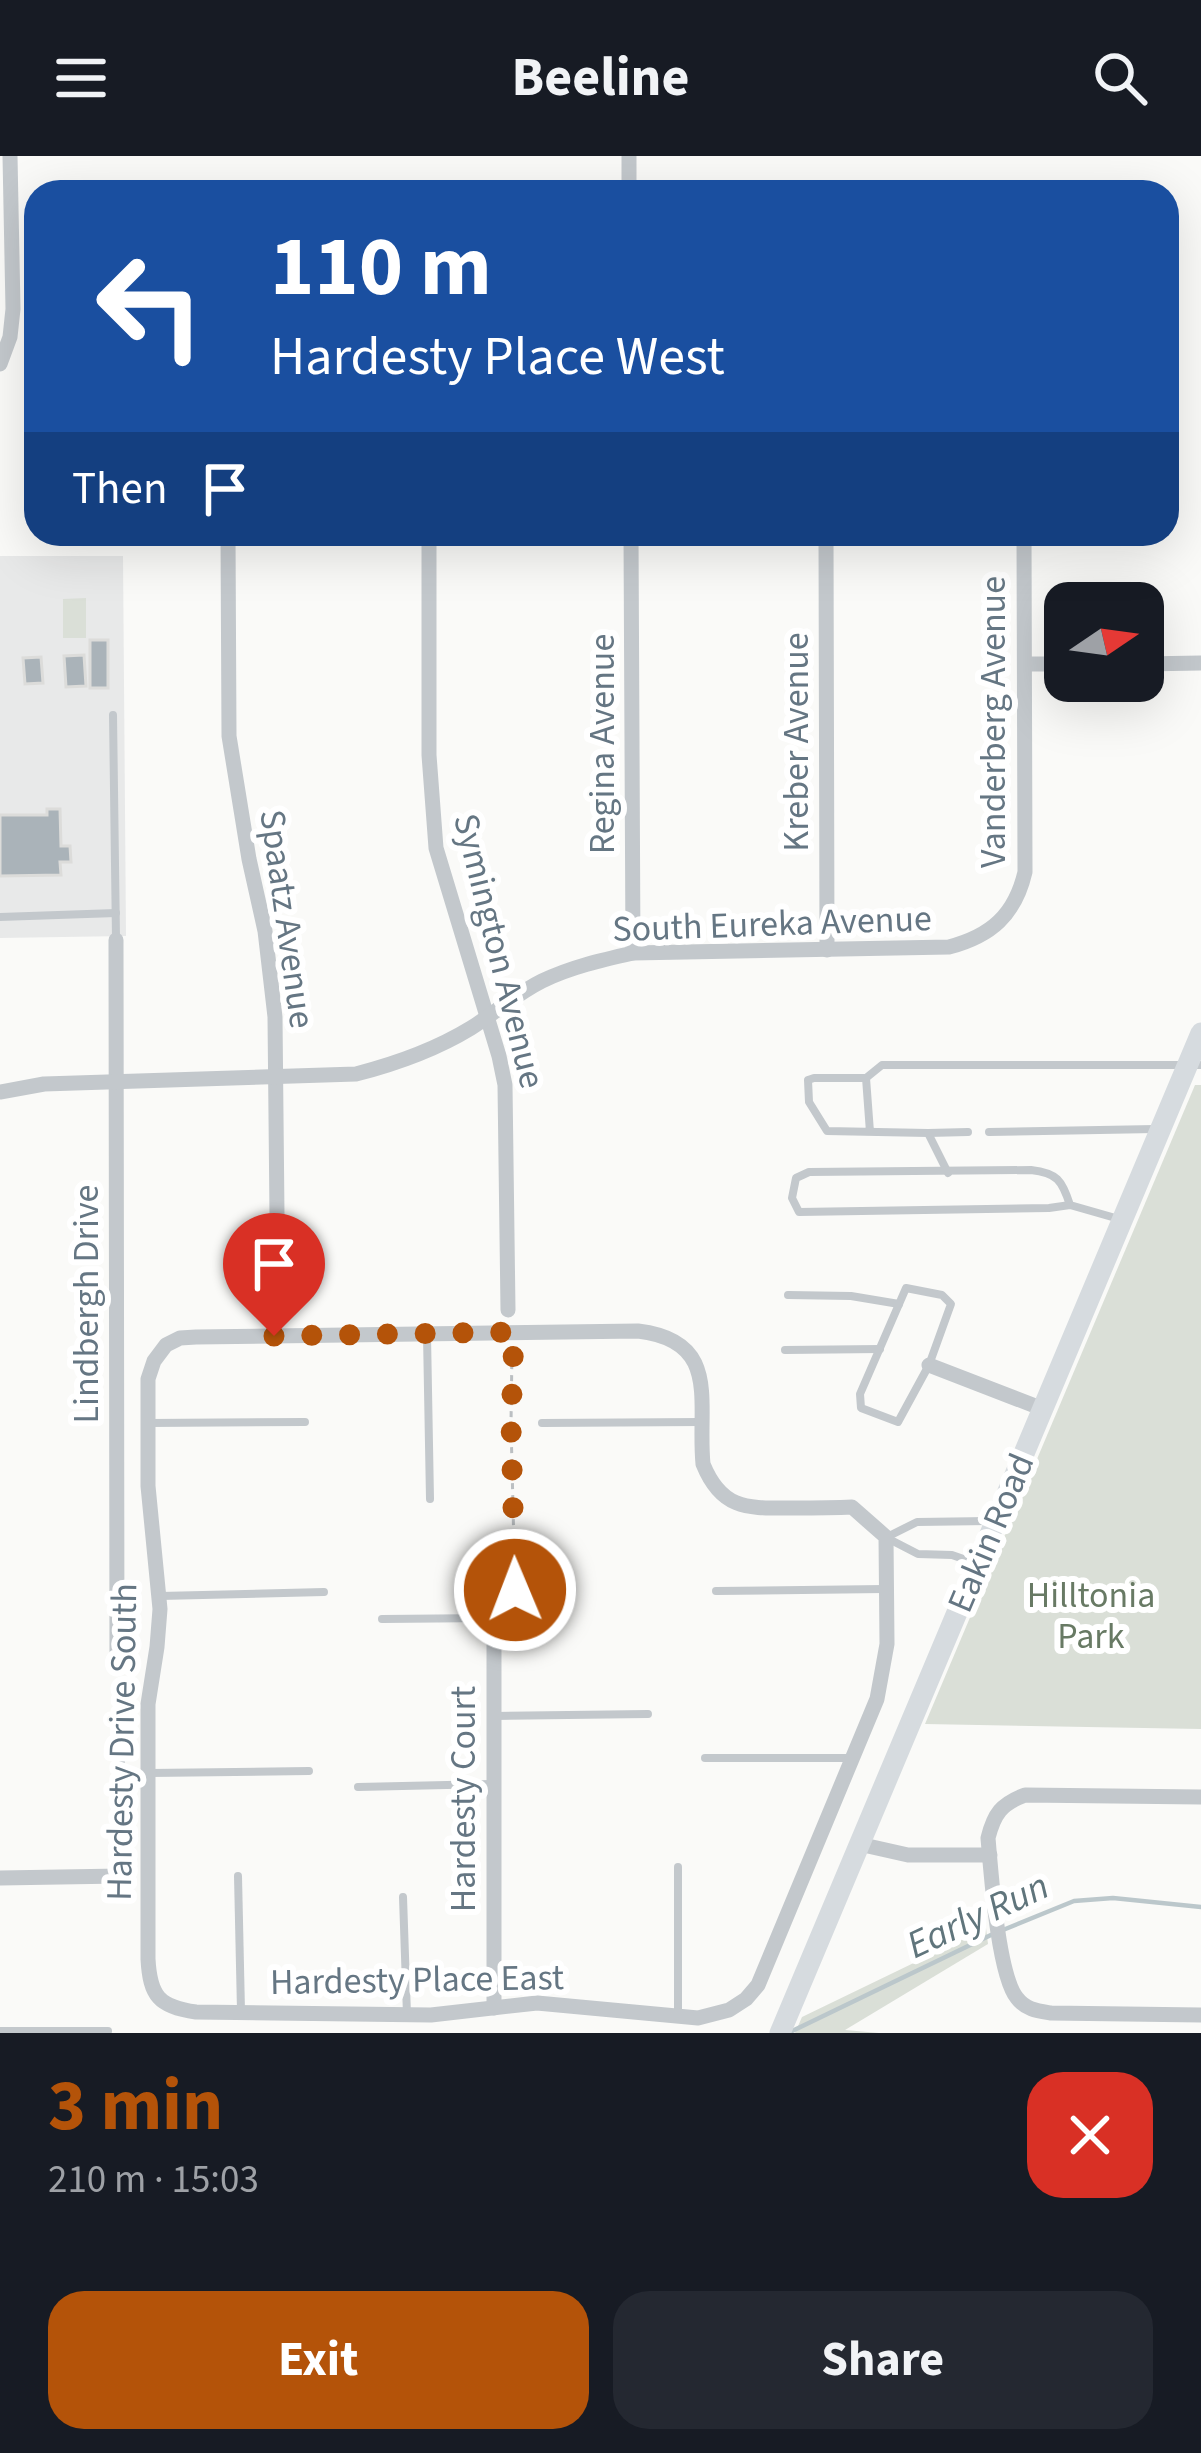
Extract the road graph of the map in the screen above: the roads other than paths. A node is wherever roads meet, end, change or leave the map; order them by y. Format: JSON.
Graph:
{"nodes":[{"id":1,"x":10,"y":156,"type":"edge"},
{"id":2,"x":6,"y":250,"type":"edge"},
{"id":3,"x":0,"y":364,"type":"edge"},
{"id":4,"x":228,"y":546,"type":"edge"},
{"id":5,"x":429,"y":546,"type":"edge"},
{"id":6,"x":631,"y":546,"type":"edge"},
{"id":7,"x":826,"y":546,"type":"edge"},
{"id":8,"x":1024,"y":546,"type":"edge"},
{"id":9,"x":1201,"y":663,"type":"edge"},
{"id":10,"x":1024,"y":664,"type":"junction"},
{"id":11,"x":1044,"y":664,"type":"edge"},
{"id":12,"x":1164,"y":664,"type":"edge"},
{"id":13,"x":112,"y":715,"type":"dead end"},
{"id":14,"x":1012,"y":908,"type":"joint"},
{"id":15,"x":116,"y":913,"type":"junction"},
{"id":16,"x":0,"y":916,"type":"edge"},
{"id":17,"x":116,"y":940,"type":"joint"},
{"id":18,"x":827,"y":950,"type":"junction"},
{"id":19,"x":633,"y":953,"type":"junction"},
{"id":20,"x":488,"y":1016,"type":"junction"},
{"id":21,"x":1201,"y":1033,"type":"edge"},
{"id":22,"x":1195,"y":1065,"type":"edge"},
{"id":23,"x":275,"y":1077,"type":"junction"},
{"id":24,"x":866,"y":1078,"type":"junction"},
{"id":25,"x":116,"y":1081,"type":"junction"},
{"id":26,"x":0,"y":1092,"type":"edge"},
{"id":27,"x":1160,"y":1129,"type":"junction"},
{"id":28,"x":870,"y":1132,"type":"junction"},
{"id":29,"x":968,"y":1132,"type":"dead end"},
{"id":30,"x":989,"y":1132,"type":"dead end"},
{"id":31,"x":928,"y":1133,"type":"junction"},
{"id":32,"x":948,"y":1172,"type":"junction"},
{"id":33,"x":1070,"y":1205,"type":"junction"},
{"id":34,"x":1123,"y":1220,"type":"junction"},
{"id":35,"x":788,"y":1295,"type":"dead end"},
{"id":36,"x":899,"y":1304,"type":"junction"},
{"id":37,"x":508,"y":1310,"type":"dead end"},
{"id":38,"x":278,"y":1314,"type":"dead end"},
{"id":39,"x":427,"y":1334,"type":"junction"},
{"id":40,"x":880,"y":1349,"type":"junction"},
{"id":41,"x":785,"y":1350,"type":"dead end"},
{"id":42,"x":929,"y":1365,"type":"junction"},
{"id":43,"x":1043,"y":1409,"type":"junction"},
{"id":44,"x":305,"y":1422,"type":"dead end"},
{"id":45,"x":701,"y":1422,"type":"junction"},
{"id":46,"x":148,"y":1423,"type":"junction"},
{"id":47,"x":542,"y":1423,"type":"dead end"},
{"id":48,"x":430,"y":1499,"type":"dead end"},
{"id":49,"x":996,"y":1521,"type":"junction"},
{"id":50,"x":886,"y":1537,"type":"junction"},
{"id":51,"x":978,"y":1564,"type":"junction"},
{"id":52,"x":886,"y":1589,"type":"junction"},
{"id":53,"x":494,"y":1591,"type":"road end"},
{"id":54,"x":716,"y":1591,"type":"dead end"},
{"id":55,"x":324,"y":1592,"type":"dead end"},
{"id":56,"x":159,"y":1596,"type":"junction"},
{"id":57,"x":382,"y":1618,"type":"dead end"},
{"id":58,"x":494,"y":1618,"type":"junction"},
{"id":59,"x":117,"y":1668,"type":"dead end"},
{"id":60,"x":648,"y":1714,"type":"dead end"},
{"id":61,"x":493,"y":1716,"type":"junction"},
{"id":62,"x":121,"y":1756,"type":"dead end"},
{"id":63,"x":705,"y":1758,"type":"dead end"},
{"id":64,"x":853,"y":1758,"type":"junction"},
{"id":65,"x":309,"y":1771,"type":"dead end"},
{"id":66,"x":148,"y":1773,"type":"junction"},
{"id":67,"x":493,"y":1784,"type":"junction"},
{"id":68,"x":358,"y":1786,"type":"dead end"},
{"id":69,"x":1201,"y":1797,"type":"edge"},
{"id":70,"x":860,"y":1844,"type":"junction"},
{"id":71,"x":990,"y":1856,"type":"junction"},
{"id":72,"x":678,"y":1867,"type":"dead end"},
{"id":73,"x":119,"y":1876,"type":"joint"},
{"id":74,"x":238,"y":1876,"type":"dead end"},
{"id":75,"x":0,"y":1877,"type":"edge"},
{"id":76,"x":403,"y":1897,"type":"dead end"},
{"id":77,"x":160,"y":1998,"type":"joint"},
{"id":78,"x":494,"y":2008,"type":"junction"},
{"id":79,"x":241,"y":2013,"type":"junction"},
{"id":80,"x":1201,"y":2014,"type":"edge"},
{"id":81,"x":407,"y":2015,"type":"junction"},
{"id":82,"x":678,"y":2016,"type":"junction"},
{"id":83,"x":781,"y":2030,"type":"edge"},
{"id":84,"x":0,"y":2031,"type":"edge"},
{"id":85,"x":108,"y":2031,"type":"edge"}],
"edges":[{"from":1,"to":2,"type":"street"},
{"from":2,"to":3,"type":"street"},
{"from":4,"to":23,"type":"street","name":"Spaatz Avenue"},
{"from":5,"to":20,"type":"street","name":"Symington Avenue"},
{"from":6,"to":19,"type":"street","name":"Regina Avenue"},
{"from":7,"to":18,"type":"street","name":"Kreber Avenue"},
{"from":8,"to":10,"type":"street","name":"Vanderberg Avenue"},
{"from":9,"to":12,"type":"street"},
{"from":10,"to":11,"type":"street"},
{"from":10,"to":14,"type":"street","name":"Vanderberg Avenue"},
{"from":13,"to":15,"type":"lane"},
{"from":14,"to":18,"type":"street","name":"South Eureka Avenue"},
{"from":15,"to":16,"type":"lane"},
{"from":15,"to":17,"type":"lane"},
{"from":17,"to":25,"type":"street","name":"Lindbergh Drive"},
{"from":18,"to":19,"type":"street","name":"South Eureka Avenue"},
{"from":19,"to":20,"type":"street","name":"South Eureka Avenue"},
{"from":20,"to":23,"type":"street","name":"South Eureka Avenue"},
{"from":20,"to":37,"type":"street","name":"Symington Avenue"},
{"from":21,"to":22,"type":"street","name":"Eakin Road"},
{"from":22,"to":24,"type":"lane"},
{"from":22,"to":27,"type":"street","name":"Eakin Road"},
{"from":23,"to":25,"type":"street","name":"South Eureka Avenue"},
{"from":23,"to":38,"type":"street","name":"Spaatz Avenue"},
{"from":24,"to":28,"type":"lane"},
{"from":24,"to":28,"type":"lane"},
{"from":25,"to":26,"type":"street","name":"South Eureka Avenue"},
{"from":25,"to":59,"type":"street","name":"Lindbergh Drive"},
{"from":27,"to":30,"type":"lane"},
{"from":27,"to":34,"type":"street","name":"Eakin Road"},
{"from":28,"to":31,"type":"lane"},
{"from":29,"to":31,"type":"lane"},
{"from":31,"to":32,"type":"lane"},
{"from":32,"to":33,"type":"lane"},
{"from":32,"to":33,"type":"lane"},
{"from":33,"to":34,"type":"lane"},
{"from":34,"to":43,"type":"street","name":"Eakin Road"},
{"from":35,"to":36,"type":"lane"},
{"from":36,"to":40,"type":"lane"},
{"from":36,"to":42,"type":"lane"},
{"from":39,"to":45,"type":"street"},
{"from":39,"to":46,"type":"street","name":"Hardesty Drive South"},
{"from":39,"to":48,"type":"lane"},
{"from":40,"to":41,"type":"lane"},
{"from":40,"to":42,"type":"lane"},
{"from":42,"to":43,"type":"street"},
{"from":43,"to":49,"type":"street","name":"Eakin Road"},
{"from":44,"to":46,"type":"lane"},
{"from":45,"to":47,"type":"lane"},
{"from":45,"to":50,"type":"street"},
{"from":46,"to":56,"type":"street","name":"Hardesty Drive South"},
{"from":49,"to":50,"type":"lane"},
{"from":49,"to":51,"type":"street","name":"Eakin Road"},
{"from":50,"to":51,"type":"lane"},
{"from":50,"to":52,"type":"street"},
{"from":51,"to":70,"type":"street","name":"Eakin Road"},
{"from":52,"to":54,"type":"lane"},
{"from":52,"to":64,"type":"street"},
{"from":53,"to":58,"type":"street","name":"Hardesty Court"},
{"from":55,"to":56,"type":"lane"},
{"from":56,"to":66,"type":"street","name":"Hardesty Drive South"},
{"from":57,"to":58,"type":"lane"},
{"from":58,"to":61,"type":"street","name":"Hardesty Court"},
{"from":60,"to":61,"type":"lane"},
{"from":61,"to":67,"type":"street","name":"Hardesty Court"},
{"from":62,"to":73,"type":"lane"},
{"from":63,"to":64,"type":"lane"},
{"from":64,"to":82,"type":"street","name":"Hardesty Place East"},
{"from":65,"to":66,"type":"lane"},
{"from":66,"to":77,"type":"street","name":"Hardesty Drive South"},
{"from":67,"to":68,"type":"lane"},
{"from":67,"to":78,"type":"street","name":"Hardesty Court"},
{"from":69,"to":71,"type":"street"},
{"from":70,"to":71,"type":"street"},
{"from":70,"to":83,"type":"street","name":"Eakin Road"},
{"from":71,"to":80,"type":"street"},
{"from":72,"to":82,"type":"lane"},
{"from":73,"to":75,"type":"street"},
{"from":74,"to":79,"type":"lane"},
{"from":76,"to":81,"type":"lane"},
{"from":77,"to":79,"type":"street","name":"Hardesty Place East"},
{"from":78,"to":81,"type":"street","name":"Hardesty Place East"},
{"from":78,"to":82,"type":"street","name":"Hardesty Place East"},
{"from":79,"to":81,"type":"street","name":"Hardesty Place East"},
{"from":84,"to":85,"type":"lane"}]}
